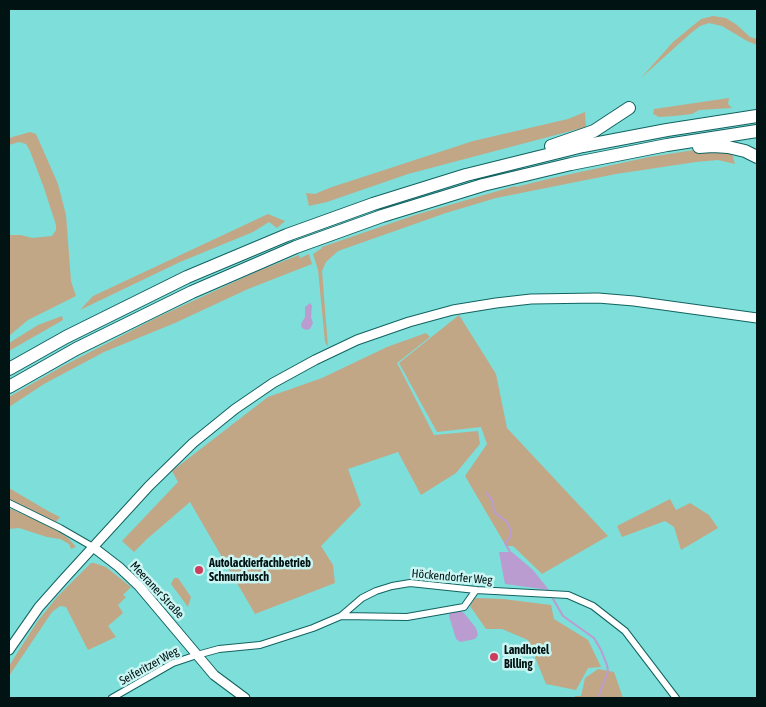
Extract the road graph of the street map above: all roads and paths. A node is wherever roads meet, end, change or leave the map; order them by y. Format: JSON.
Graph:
{"nodes":[{"id":1,"x":629,"y":108,"type":"dead end"},
{"id":2,"x":757,"y":116,"type":"edge"},
{"id":3,"x":757,"y":131,"type":"edge"},
{"id":4,"x":667,"y":145,"type":"junction"},
{"id":5,"x":757,"y":157,"type":"edge"},
{"id":6,"x":528,"y":159,"type":"junction"},
{"id":7,"x":757,"y":318,"type":"edge"},
{"id":8,"x":9,"y":369,"type":"edge"},
{"id":9,"x":9,"y":387,"type":"edge"},
{"id":10,"x":9,"y":503,"type":"edge"},
{"id":11,"x":93,"y":547,"type":"junction"},
{"id":12,"x":476,"y":590,"type":"junction"},
{"id":13,"x":341,"y":616,"type":"junction"},
{"id":14,"x":9,"y":650,"type":"edge"},
{"id":15,"x":197,"y":655,"type":"junction"},
{"id":16,"x":112,"y":698,"type":"edge"},
{"id":17,"x":245,"y":698,"type":"edge"},
{"id":18,"x":676,"y":698,"type":"edge"}],
"edges":[{"from":1,"to":6,"type":"highway"},
{"from":2,"to":6,"type":"highway"},
{"from":3,"to":4,"type":"highway"},
{"from":4,"to":5,"type":"highway"},
{"from":4,"to":9,"type":"highway"},
{"from":6,"to":8,"type":"highway"},
{"from":7,"to":11,"type":"main road"},
{"from":10,"to":11,"type":"street","name":"Meeraner Straße"},
{"from":11,"to":14,"type":"main road"},
{"from":11,"to":15,"type":"main road","name":"Meeraner Straße"},
{"from":12,"to":13,"type":"street","name":"Höckendorfer Weg"},
{"from":12,"to":13,"type":"street"},
{"from":12,"to":18,"type":"street","name":"Höckendorfer Weg"},
{"from":13,"to":15,"type":"street","name":"Höckendorfer Weg"},
{"from":15,"to":16,"type":"street","name":"Seiferitzer Weg"},
{"from":15,"to":17,"type":"main road","name":"Meeraner Straße"}]}
